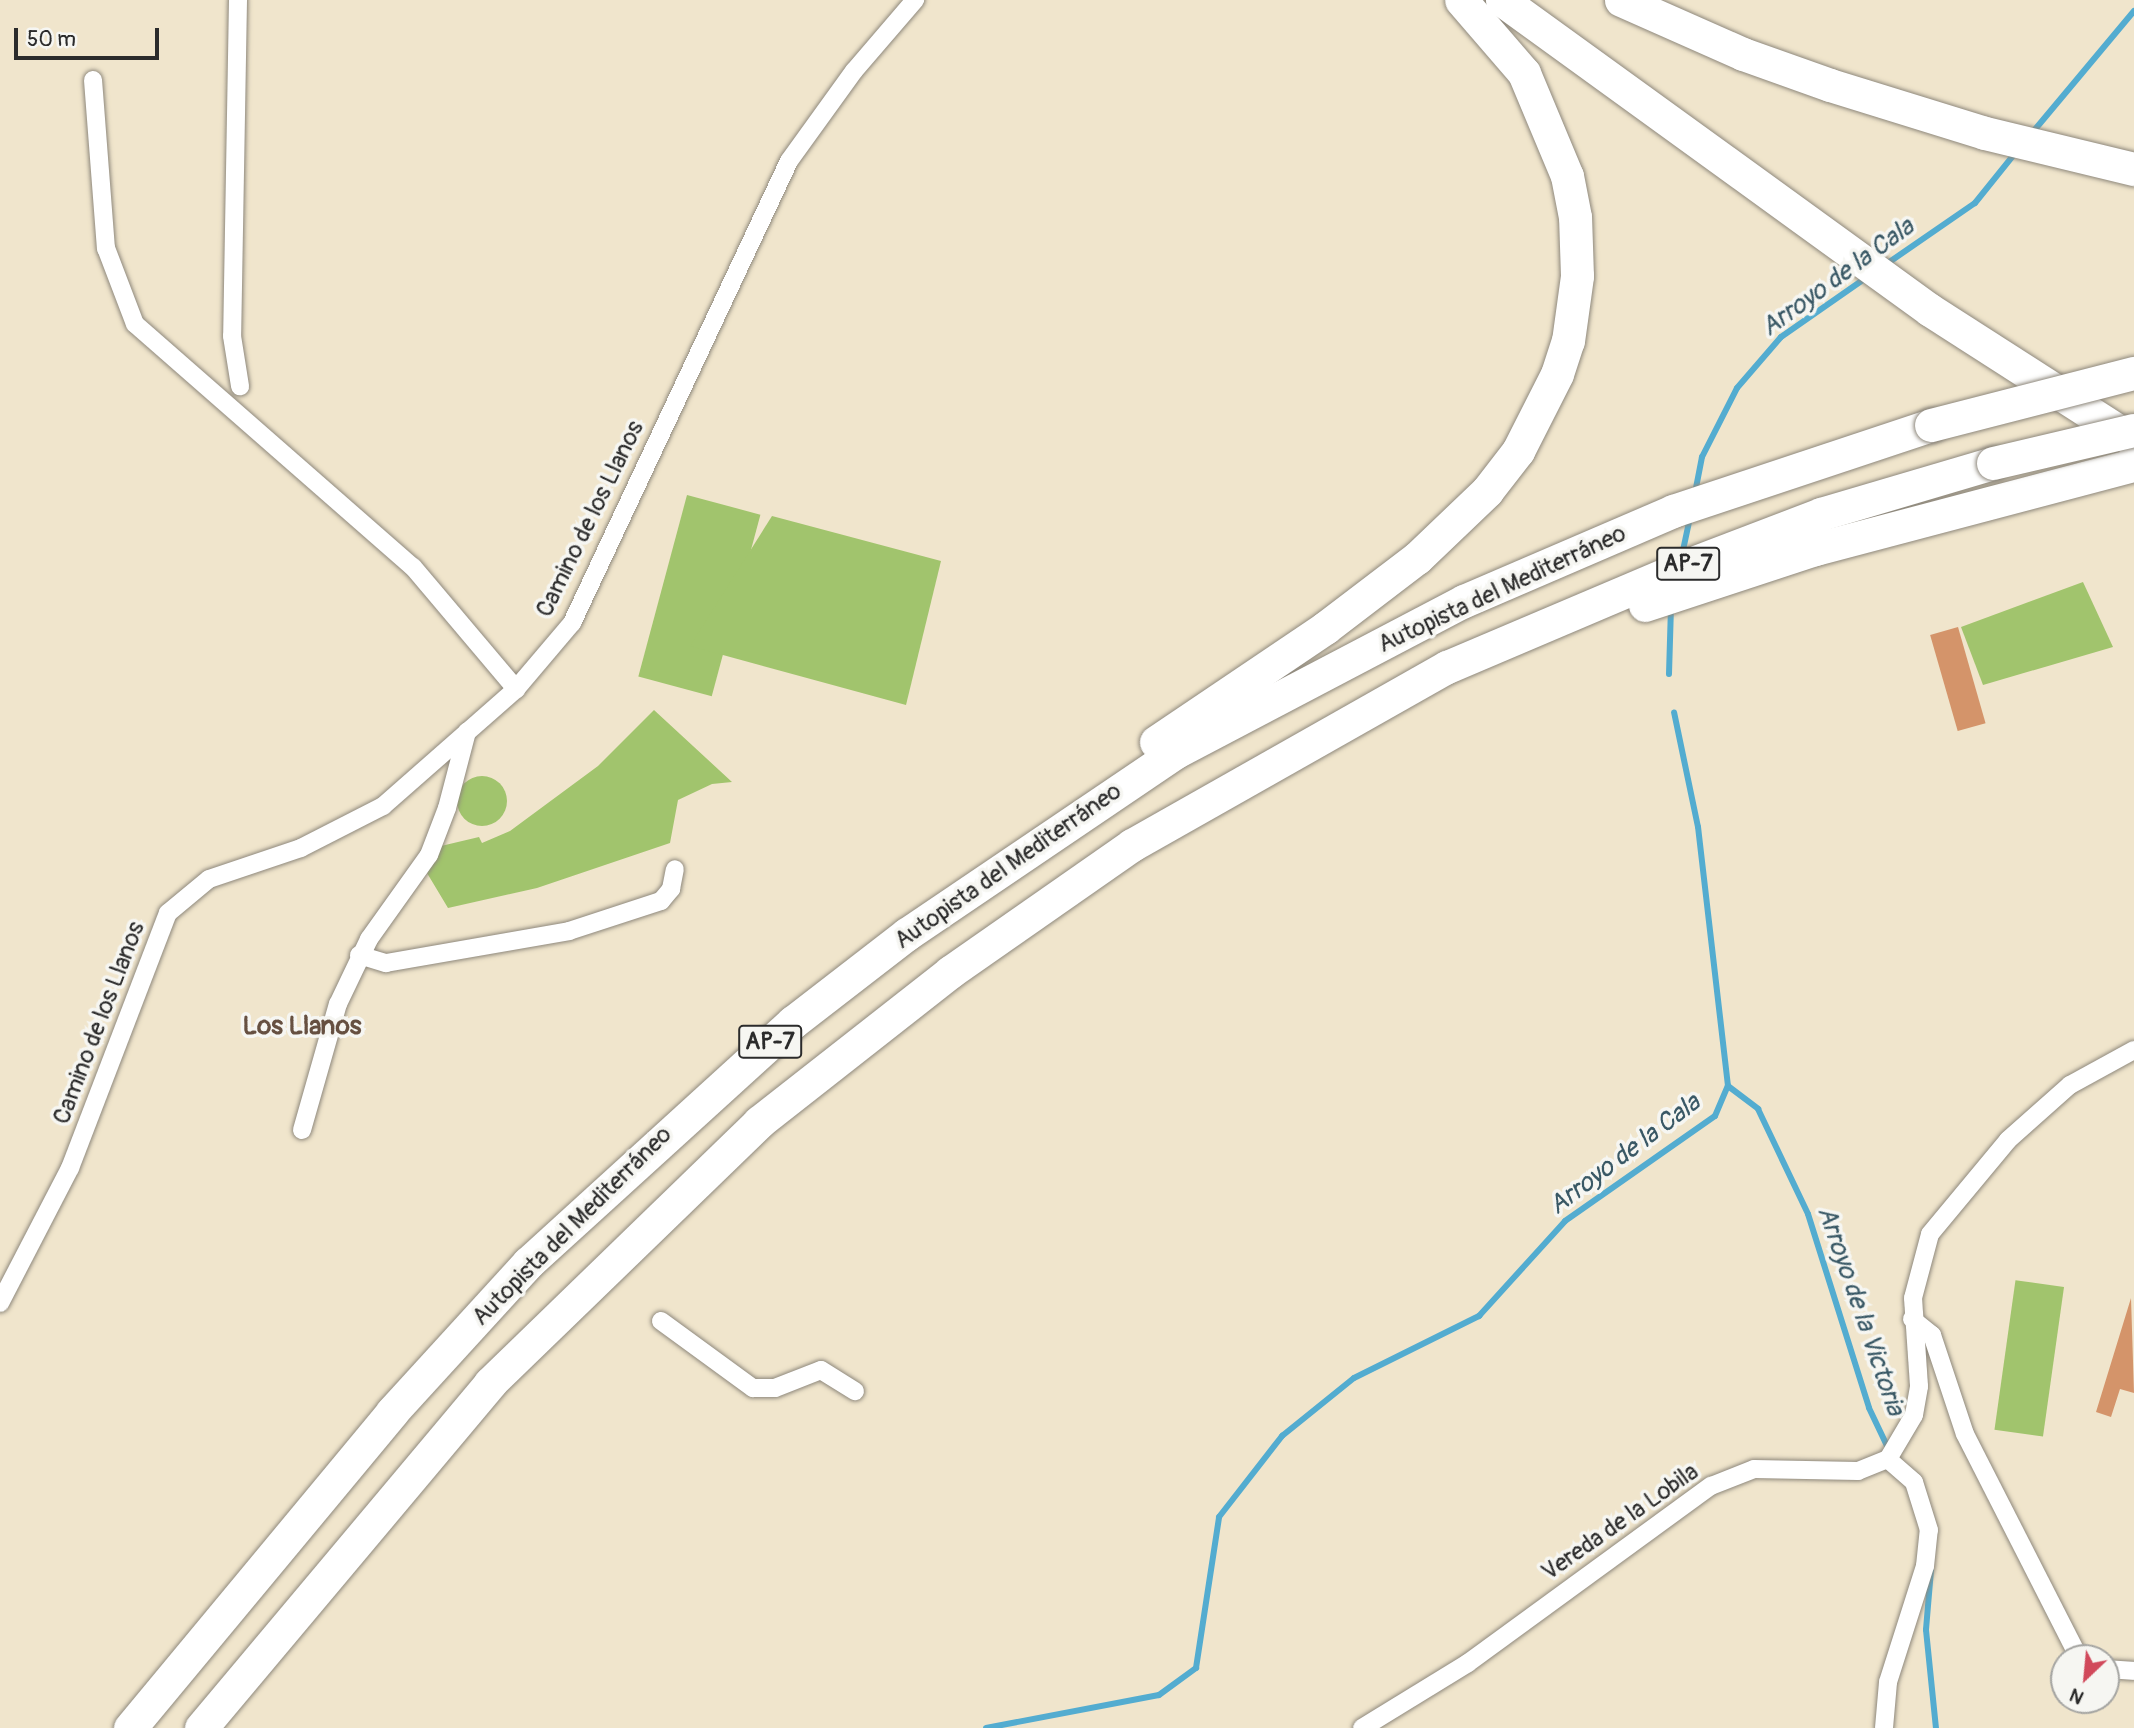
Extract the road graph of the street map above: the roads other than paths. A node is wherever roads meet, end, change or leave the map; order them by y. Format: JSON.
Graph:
{"nodes":[{"id":1,"x":238,"y":0,"type":"edge"},
{"id":2,"x":915,"y":0,"type":"edge"},
{"id":3,"x":1461,"y":0,"type":"edge"},
{"id":4,"x":1502,"y":0,"type":"edge"},
{"id":5,"x":1621,"y":0,"type":"edge"},
{"id":6,"x":93,"y":79,"type":"dead end"},
{"id":7,"x":2134,"y":169,"type":"edge"},
{"id":8,"x":2134,"y":373,"type":"edge"},
{"id":9,"x":240,"y":386,"type":"dead end"},
{"id":10,"x":2134,"y":430,"type":"edge"},
{"id":11,"x":2134,"y":441,"type":"edge"},
{"id":12,"x":2134,"y":465,"type":"edge"},
{"id":13,"x":1555,"y":629,"type":"junction"},
{"id":14,"x":516,"y":689,"type":"junction"},
{"id":15,"x":467,"y":732,"type":"junction"},
{"id":16,"x":675,"y":869,"type":"dead end"},
{"id":17,"x":907,"y":934,"type":"junction"},
{"id":18,"x":359,"y":955,"type":"junction"},
{"id":19,"x":2134,"y":1050,"type":"edge"},
{"id":20,"x":302,"y":1130,"type":"dead end"},
{"id":21,"x":6,"y":1279,"type":"edge"},
{"id":22,"x":0,"y":1303,"type":"edge"},
{"id":23,"x":1912,"y":1319,"type":"junction"},
{"id":24,"x":661,"y":1321,"type":"dead end"},
{"id":25,"x":855,"y":1391,"type":"dead end"},
{"id":26,"x":1888,"y":1459,"type":"junction"},
{"id":27,"x":2072,"y":1644,"type":"edge"},
{"id":28,"x":130,"y":1728,"type":"edge"},
{"id":29,"x":201,"y":1728,"type":"edge"},
{"id":30,"x":1362,"y":1728,"type":"edge"},
{"id":31,"x":1884,"y":1728,"type":"edge"}],
"edges":[{"from":1,"to":9,"type":"street"},
{"from":2,"to":14,"type":"street","name":"Camino de los Llanos"},
{"from":3,"to":17,"type":"highway"},
{"from":4,"to":11,"type":"highway"},
{"from":5,"to":7,"type":"highway"},
{"from":6,"to":14,"type":"street"},
{"from":8,"to":17,"type":"highway","name":"Autopista del Mediterráneo","number":"AP-7","bridge":true},
{"from":10,"to":13,"type":"highway","name":"Autopista del Mediterráneo","number":"AP-7","bridge":true},
{"from":12,"to":13,"type":"highway"},
{"from":13,"to":29,"type":"highway","name":"Autopista del Mediterráneo","number":"AP-7"},
{"from":14,"to":15,"type":"street","name":"Camino de los Llanos"},
{"from":15,"to":18,"type":"street"},
{"from":15,"to":21,"type":"street","name":"Camino de los Llanos"},
{"from":16,"to":18,"type":"street"},
{"from":17,"to":28,"type":"highway","name":"Autopista del Mediterráneo","number":"AP-7"},
{"from":18,"to":20,"type":"street"},
{"from":19,"to":23,"type":"street"},
{"from":21,"to":22,"type":"street","name":"Camino de los Llanos"},
{"from":23,"to":26,"type":"street"},
{"from":23,"to":27,"type":"street"},
{"from":24,"to":25,"type":"street"},
{"from":26,"to":30,"type":"street","name":"Vereda de la Lobila"},
{"from":26,"to":31,"type":"street"}]}
